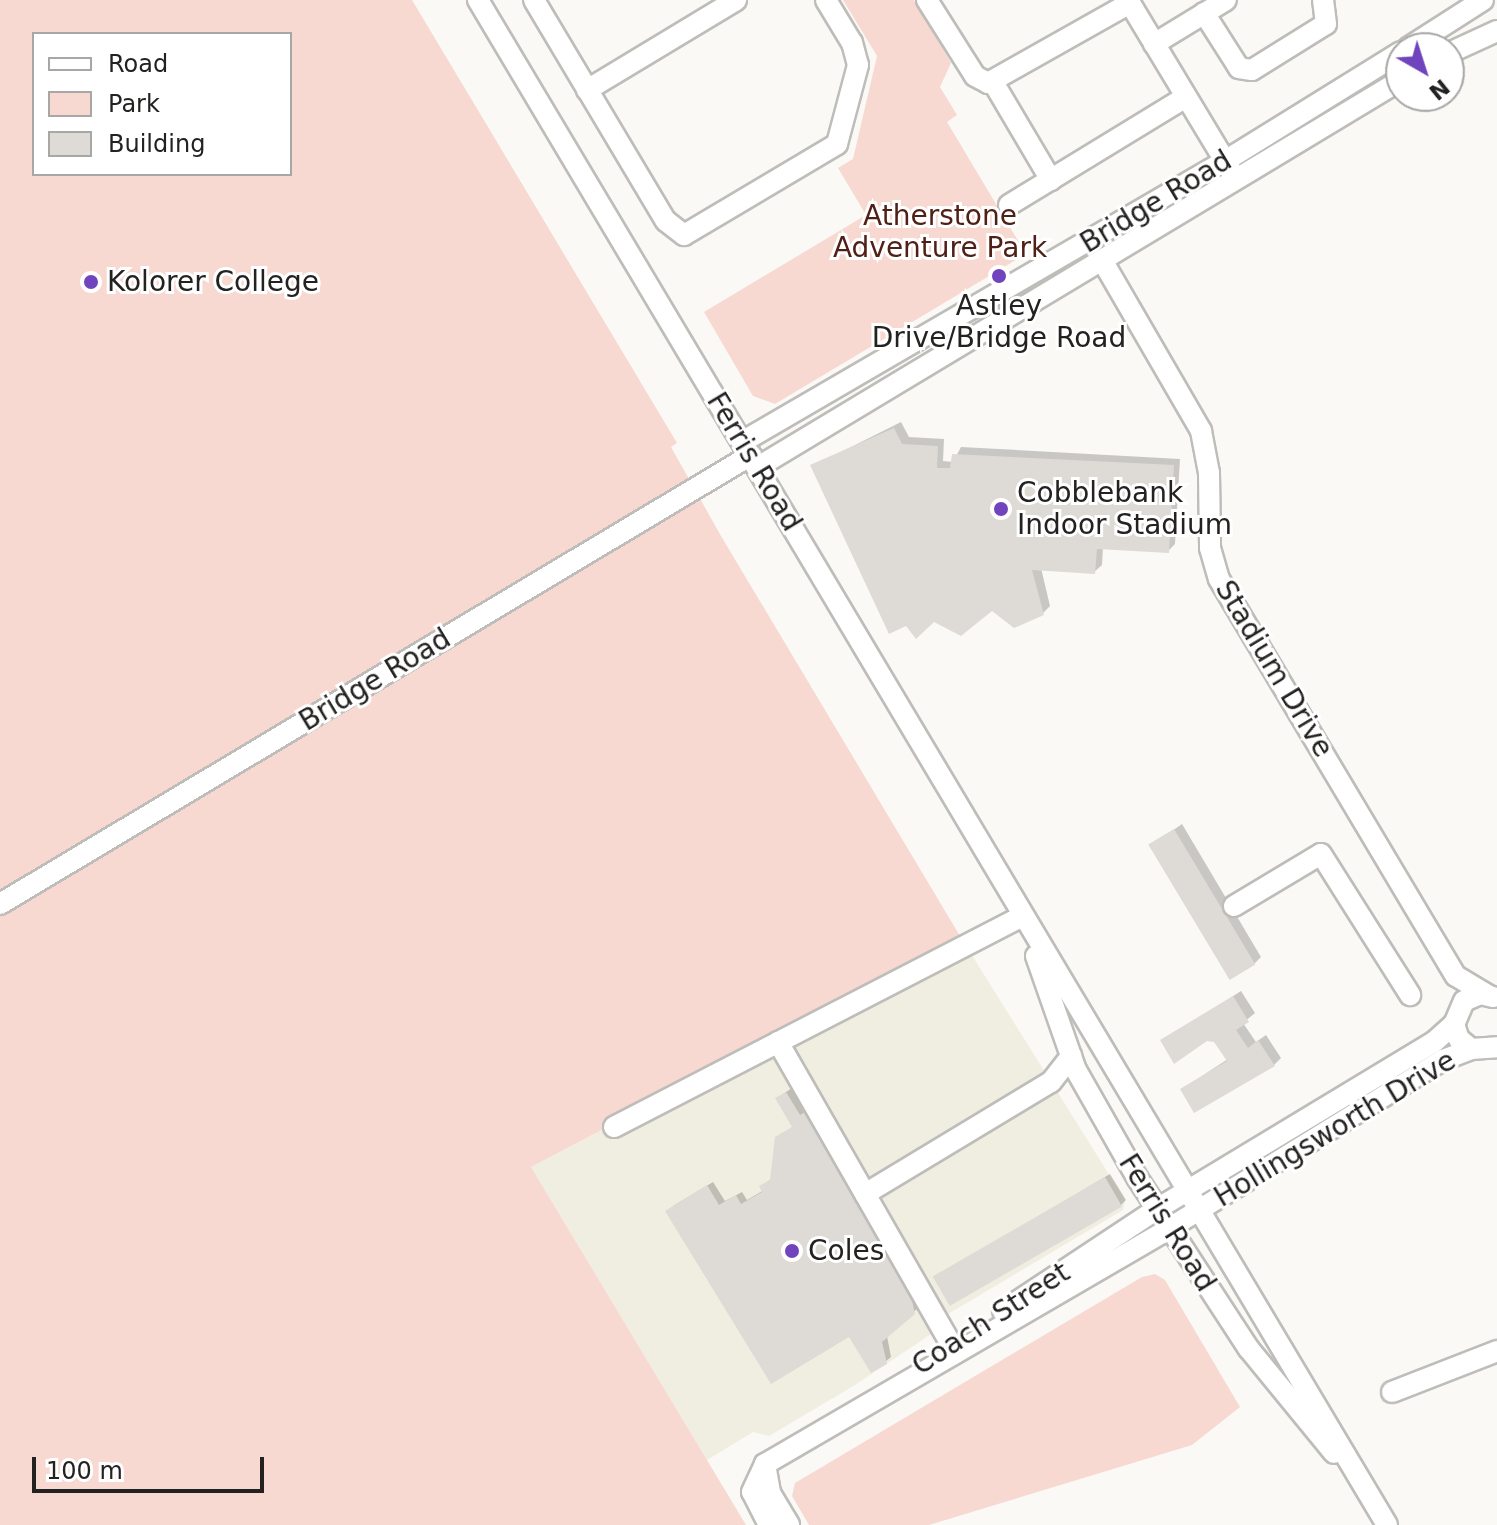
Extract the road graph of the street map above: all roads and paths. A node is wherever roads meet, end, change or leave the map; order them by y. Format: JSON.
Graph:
{"nodes":[{"id":1,"x":478,"y":0,"type":"edge"},
{"id":2,"x":534,"y":0,"type":"edge"},
{"id":3,"x":736,"y":0,"type":"edge"},
{"id":4,"x":826,"y":0,"type":"edge"},
{"id":5,"x":927,"y":0,"type":"edge"},
{"id":6,"x":1226,"y":0,"type":"edge"},
{"id":7,"x":1323,"y":0,"type":"edge"},
{"id":8,"x":1483,"y":0,"type":"edge"},
{"id":9,"x":1129,"y":2,"type":"edge"},
{"id":10,"x":1204,"y":13,"type":"junction"},
{"id":11,"x":1497,"y":31,"type":"edge"},
{"id":12,"x":1433,"y":32,"type":"edge"},
{"id":13,"x":1154,"y":44,"type":"junction"},
{"id":14,"x":1465,"y":46,"type":"edge"},
{"id":15,"x":1385,"y":62,"type":"edge"},
{"id":16,"x":993,"y":82,"type":"junction"},
{"id":17,"x":587,"y":90,"type":"junction"},
{"id":18,"x":1385,"y":90,"type":"edge"},
{"id":19,"x":1186,"y":97,"type":"junction"},
{"id":20,"x":1225,"y":161,"type":"junction"},
{"id":21,"x":1051,"y":180,"type":"junction"},
{"id":22,"x":1236,"y":180,"type":"junction"},
{"id":23,"x":1009,"y":205,"type":"dead end"},
{"id":24,"x":1102,"y":260,"type":"junction"},
{"id":25,"x":750,"y":455,"type":"junction"},
{"id":26,"x":0,"y":904,"type":"edge"},
{"id":27,"x":1234,"y":906,"type":"dead end"},
{"id":28,"x":1024,"y":921,"type":"junction"},
{"id":29,"x":1456,"y":976,"type":"junction"},
{"id":30,"x":1410,"y":995,"type":"dead end"},
{"id":31,"x":1495,"y":997,"type":"edge"},
{"id":32,"x":1455,"y":1019,"type":"junction"},
{"id":33,"x":778,"y":1042,"type":"junction"},
{"id":34,"x":1497,"y":1047,"type":"edge"},
{"id":35,"x":1471,"y":1049,"type":"junction"},
{"id":36,"x":1071,"y":1056,"type":"junction"},
{"id":37,"x":1051,"y":1082,"type":"junction"},
{"id":38,"x":1087,"y":1089,"type":"junction"},
{"id":39,"x":614,"y":1127,"type":"dead end"},
{"id":40,"x":1189,"y":1190,"type":"junction"},
{"id":41,"x":865,"y":1194,"type":"junction"},
{"id":42,"x":1157,"y":1209,"type":"junction"},
{"id":43,"x":1200,"y":1210,"type":"junction"},
{"id":44,"x":1168,"y":1229,"type":"junction"},
{"id":45,"x":954,"y":1349,"type":"junction"},
{"id":46,"x":1497,"y":1351,"type":"edge"},
{"id":47,"x":1392,"y":1392,"type":"dead end"},
{"id":48,"x":765,"y":1464,"type":"junction"},
{"id":49,"x":1365,"y":1488,"type":"junction"},
{"id":50,"x":769,"y":1525,"type":"edge"},
{"id":51,"x":789,"y":1525,"type":"edge"},
{"id":52,"x":1387,"y":1525,"type":"edge"}],
"edges":[{"from":1,"to":25,"type":"street","name":"Ferris Road"},
{"from":2,"to":17,"type":"street"},
{"from":3,"to":17,"type":"street"},
{"from":4,"to":17,"type":"street"},
{"from":5,"to":16,"type":"street"},
{"from":6,"to":10,"type":"street"},
{"from":7,"to":10,"type":"street"},
{"from":8,"to":12,"type":"street"},
{"from":9,"to":13,"type":"street"},
{"from":9,"to":16,"type":"street"},
{"from":10,"to":13,"type":"street"},
{"from":11,"to":14,"type":"street"},
{"from":13,"to":19,"type":"street"},
{"from":15,"to":20,"type":"street","name":"Bridge Road"},
{"from":16,"to":21,"type":"street"},
{"from":18,"to":22,"type":"street","name":"Bridge Road"},
{"from":19,"to":20,"type":"street"},
{"from":19,"to":21,"type":"street"},
{"from":20,"to":22,"type":"street"},
{"from":20,"to":25,"type":"street","name":"Bridge Road"},
{"from":21,"to":23,"type":"street"},
{"from":22,"to":24,"type":"street","name":"Bridge Road"},
{"from":24,"to":25,"type":"street","name":"Bridge Road"},
{"from":24,"to":29,"type":"street","name":"Stadium Drive"},
{"from":25,"to":26,"type":"street","name":"Bridge Road"},
{"from":25,"to":28,"type":"street","name":"Ferris Road"},
{"from":27,"to":30,"type":"street"},
{"from":28,"to":33,"type":"street"},
{"from":28,"to":36,"type":"street","name":"Ferris Road"},
{"from":28,"to":40,"type":"street","name":"Ferris Road"},
{"from":29,"to":31,"type":"street","name":"Stadium Drive"},
{"from":29,"to":32,"type":"street"},
{"from":31,"to":32,"type":"street","name":"Hollingsworth Drive"},
{"from":32,"to":35,"type":"street"},
{"from":32,"to":40,"type":"street","name":"Hollingsworth Drive"},
{"from":33,"to":39,"type":"street"},
{"from":33,"to":41,"type":"street"},
{"from":34,"to":35,"type":"street","name":"Hollingsworth Drive"},
{"from":35,"to":43,"type":"street","name":"Hollingsworth Drive"},
{"from":36,"to":37,"type":"street"},
{"from":36,"to":38,"type":"street","name":"Ferris Road"},
{"from":37,"to":38,"type":"street"},
{"from":37,"to":41,"type":"street"},
{"from":38,"to":42,"type":"street","name":"Ferris Road"},
{"from":40,"to":42,"type":"street","name":"Hollingsworth Drive"},
{"from":40,"to":43,"type":"street","name":"Ferris Road"},
{"from":41,"to":45,"type":"street"},
{"from":42,"to":44,"type":"street","name":"Ferris Road"},
{"from":42,"to":45,"type":"street","name":"Coach Street"},
{"from":43,"to":44,"type":"street","name":"Hollingsworth Drive"},
{"from":43,"to":49,"type":"street","name":"Ferris Road"},
{"from":44,"to":45,"type":"street","name":"Coach Street"},
{"from":44,"to":49,"type":"street","name":"Ferris Road"},
{"from":45,"to":48,"type":"street","name":"Coach Street"},
{"from":46,"to":47,"type":"street"},
{"from":48,"to":50,"type":"street"},
{"from":48,"to":51,"type":"street"},
{"from":49,"to":52,"type":"street","name":"Ferris Road"}]}
